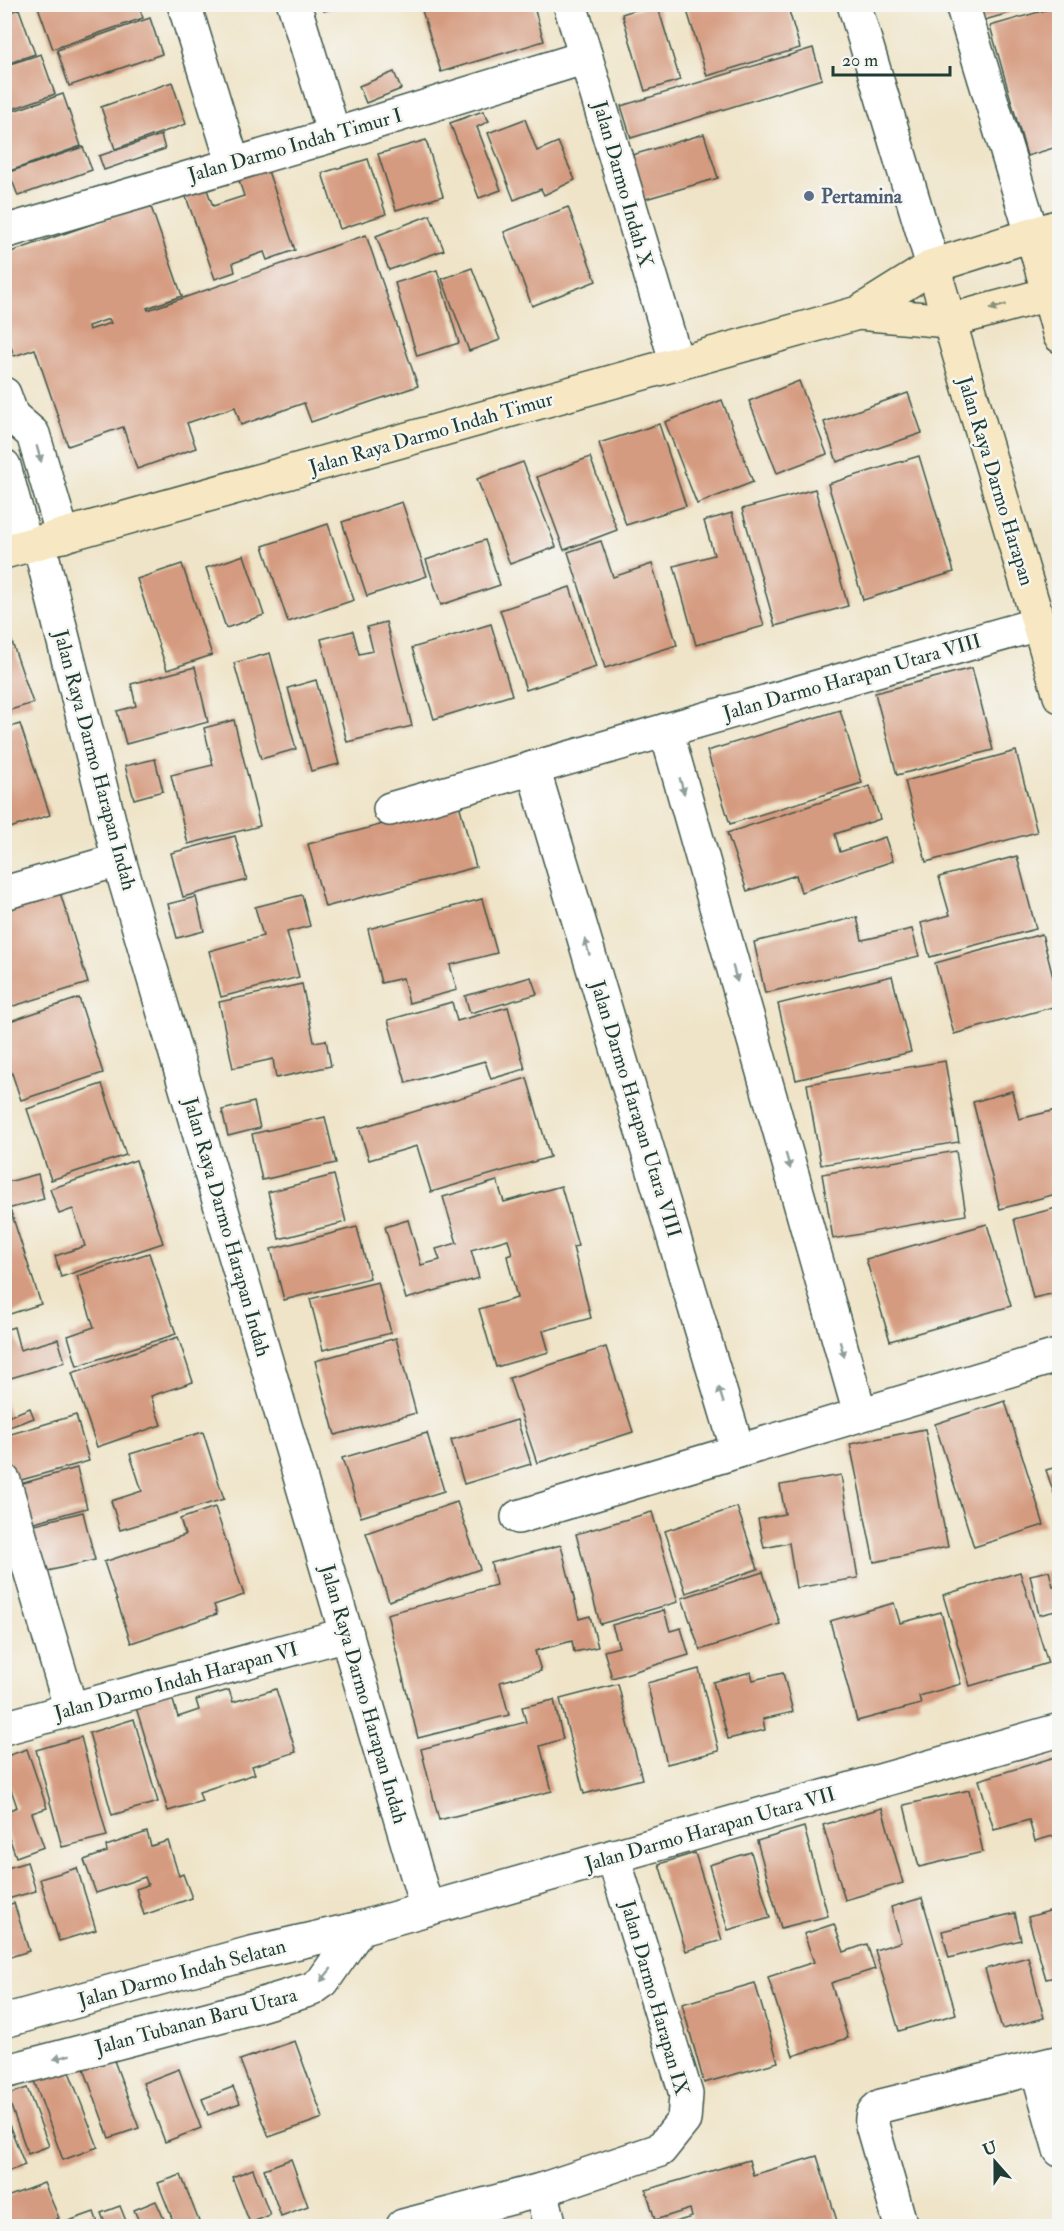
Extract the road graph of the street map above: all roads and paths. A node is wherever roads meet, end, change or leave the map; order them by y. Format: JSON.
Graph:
{"nodes":[{"id":1,"x":184,"y":4,"type":"edge"},
{"id":2,"x":294,"y":4,"type":"edge"},
{"id":3,"x":570,"y":4,"type":"edge"},
{"id":4,"x":854,"y":4,"type":"edge"},
{"id":5,"x":962,"y":4,"type":"edge"},
{"id":6,"x":586,"y":57,"type":"junction"},
{"id":7,"x":334,"y":135,"type":"junction"},
{"id":8,"x":233,"y":163,"type":"junction"},
{"id":9,"x":4,"y":232,"type":"edge"},
{"id":10,"x":1034,"y":234,"type":"edge"},
{"id":11,"x":941,"y":264,"type":"junction"},
{"id":12,"x":1047,"y":294,"type":"edge"},
{"id":13,"x":858,"y":313,"type":"junction"},
{"id":14,"x":957,"y":319,"type":"junction"},
{"id":15,"x":1059,"y":336,"type":"edge"},
{"id":16,"x":676,"y":364,"type":"junction"},
{"id":17,"x":7,"y":414,"type":"edge"},
{"id":18,"x":4,"y":466,"type":"edge"},
{"id":19,"x":33,"y":544,"type":"edge"},
{"id":20,"x":1038,"y":624,"type":"junction"},
{"id":21,"x":1059,"y":696,"type":"edge"},
{"id":22,"x":666,"y":730,"type":"junction"},
{"id":23,"x":533,"y":768,"type":"junction"},
{"id":24,"x":390,"y":809,"type":"dead end"},
{"id":25,"x":119,"y":860,"type":"junction"},
{"id":26,"x":4,"y":893,"type":"edge"},
{"id":27,"x":1059,"y":1354,"type":"edge"},
{"id":28,"x":860,"y":1414,"type":"junction"},
{"id":29,"x":738,"y":1451,"type":"junction"},
{"id":30,"x":4,"y":1481,"type":"edge"},
{"id":31,"x":518,"y":1517,"type":"dead end"},
{"id":32,"x":347,"y":1634,"type":"junction"},
{"id":33,"x":71,"y":1710,"type":"junction"},
{"id":34,"x":4,"y":1728,"type":"edge"},
{"id":35,"x":1059,"y":1730,"type":"edge"},
{"id":36,"x":613,"y":1857,"type":"junction"},
{"id":37,"x":428,"y":1909,"type":"junction"},
{"id":38,"x":360,"y":1928,"type":"junction"},
{"id":39,"x":4,"y":2021,"type":"edge"},
{"id":40,"x":1048,"y":2065,"type":"edge"},
{"id":41,"x":4,"y":2072,"type":"edge"},
{"id":42,"x":1059,"y":2150,"type":"edge"},
{"id":43,"x":541,"y":2190,"type":"junction"},
{"id":44,"x":472,"y":2217,"type":"edge"},
{"id":45,"x":403,"y":2226,"type":"edge"},
{"id":46,"x":550,"y":2226,"type":"edge"},
{"id":47,"x":901,"y":2226,"type":"edge"}],
"edges":[{"from":1,"to":8,"type":"street"},
{"from":2,"to":7,"type":"street"},
{"from":3,"to":6,"type":"street","name":"Jalan Darmo Indah X"},
{"from":4,"to":11,"type":"street"},
{"from":5,"to":10,"type":"street"},
{"from":6,"to":7,"type":"street","name":"Jalan Darmo Indah Timur I"},
{"from":6,"to":16,"type":"street","name":"Jalan Darmo Indah X"},
{"from":7,"to":8,"type":"street","name":"Jalan Darmo Indah Timur I"},
{"from":8,"to":9,"type":"street","name":"Jalan Darmo Indah Timur I"},
{"from":10,"to":11,"type":"street","name":"Jalan Raya Darmo Indah Timur"},
{"from":10,"to":12,"type":"street"},
{"from":11,"to":13,"type":"street","name":"Jalan Raya Darmo Indah Timur"},
{"from":11,"to":14,"type":"street","name":"Jalan Raya Darmo Harapan"},
{"from":12,"to":14,"type":"street","one_way":true},
{"from":12,"to":15,"type":"street"},
{"from":13,"to":14,"type":"street","name":"Jalan Raya Darmo Indah Timur"},
{"from":13,"to":16,"type":"street","name":"Jalan Raya Darmo Indah Timur"},
{"from":14,"to":20,"type":"street","name":"Jalan Raya Darmo Harapan"},
{"from":16,"to":19,"type":"street","name":"Jalan Raya Darmo Indah Timur"},
{"from":17,"to":19,"type":"street","one_way":true},
{"from":18,"to":19,"type":"street"},
{"from":19,"to":25,"type":"street","name":"Jalan Raya Darmo Harapan Indah"},
{"from":20,"to":21,"type":"street","name":"Jalan Raya Darmo Harapan"},
{"from":20,"to":22,"type":"street","name":"Jalan Darmo Harapan Utara VIII"},
{"from":22,"to":23,"type":"street","name":"Jalan Darmo Harapan Utara VIII"},
{"from":22,"to":28,"type":"street","one_way":true},
{"from":23,"to":24,"type":"street","name":"Jalan Darmo Harapan Utara VIII"},
{"from":29,"to":23,"type":"street","name":"Jalan Darmo Harapan Utara VIII","one_way":true},
{"from":25,"to":26,"type":"street"},
{"from":25,"to":32,"type":"street","name":"Jalan Raya Darmo Harapan Indah"},
{"from":27,"to":28,"type":"street"},
{"from":28,"to":29,"type":"street"},
{"from":29,"to":31,"type":"street"},
{"from":30,"to":33,"type":"street"},
{"from":32,"to":33,"type":"street","name":"Jalan Darmo Indah Harapan VI"},
{"from":32,"to":37,"type":"street","name":"Jalan Raya Darmo Harapan Indah"},
{"from":33,"to":34,"type":"street","name":"Jalan Darmo Indah Harapan VI"},
{"from":35,"to":36,"type":"street","name":"Jalan Darmo Harapan Utara VII"},
{"from":36,"to":37,"type":"street","name":"Jalan Darmo Harapan Utara VII"},
{"from":36,"to":43,"type":"street","name":"Jalan Darmo Harapan IX"},
{"from":37,"to":38,"type":"street","name":"Jalan Darmo Harapan Utara VII"},
{"from":38,"to":39,"type":"street","name":"Jalan Darmo Indah Selatan"},
{"from":38,"to":41,"type":"street","name":"Jalan Tubanan Baru Utara","one_way":true},
{"from":40,"to":42,"type":"street"},
{"from":40,"to":47,"type":"street"},
{"from":43,"to":44,"type":"street","name":"Jalan Darmo Harapan IX"},
{"from":43,"to":46,"type":"street"},
{"from":44,"to":45,"type":"street","name":"Jalan Darmo Harapan IX"}]}
